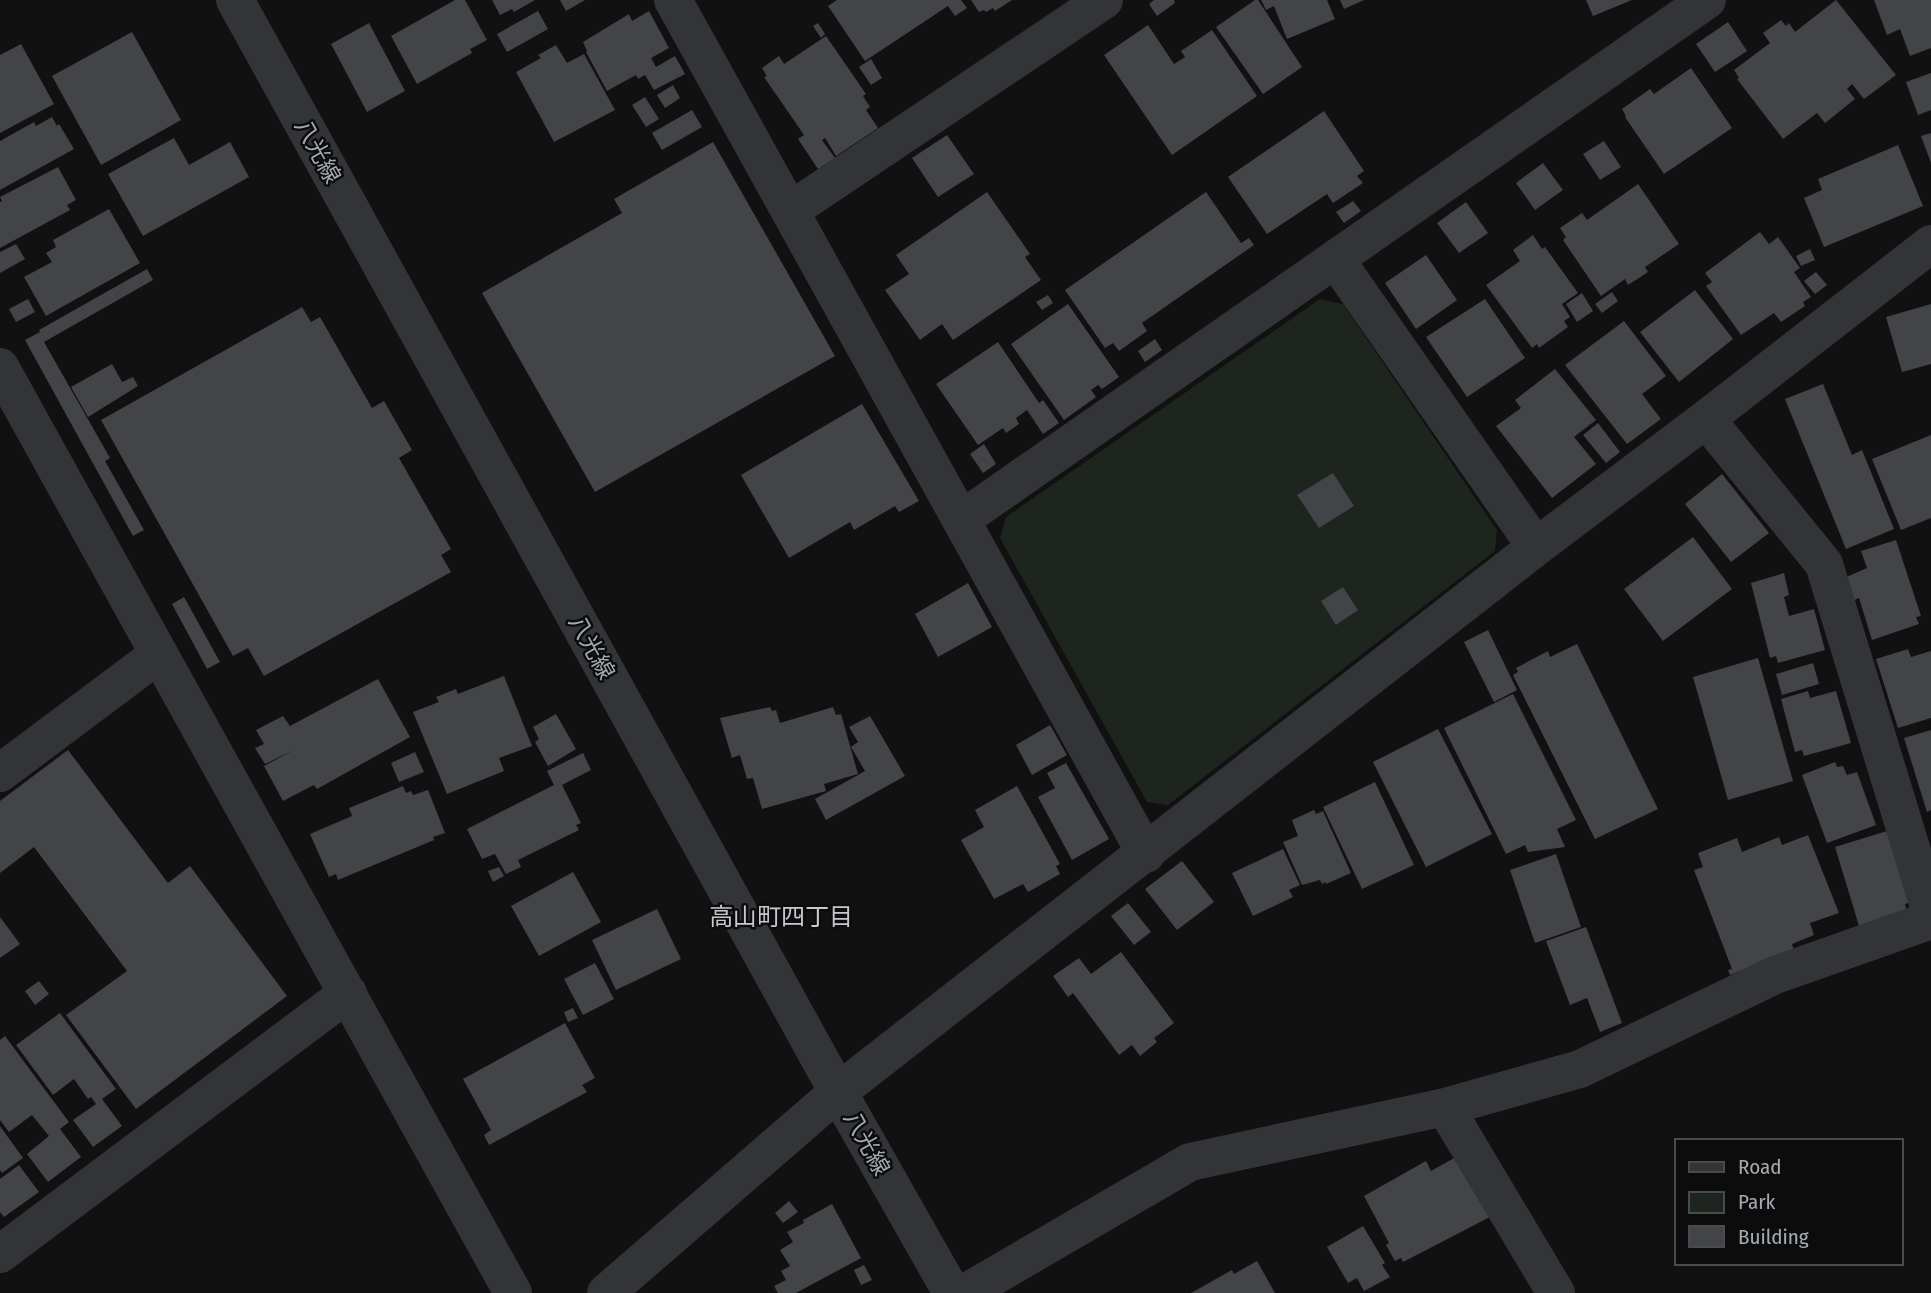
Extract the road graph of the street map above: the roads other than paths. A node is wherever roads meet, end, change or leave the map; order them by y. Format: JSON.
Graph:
{"nodes":[{"id":1,"x":235,"y":0,"type":"edge"},
{"id":2,"x":673,"y":0,"type":"edge"},
{"id":3,"x":1104,"y":0,"type":"edge"},
{"id":4,"x":1707,"y":0,"type":"edge"},
{"id":5,"x":791,"y":210,"type":"junction"},
{"id":6,"x":1931,"y":244,"type":"edge"},
{"id":7,"x":1336,"y":260,"type":"junction"},
{"id":8,"x":0,"y":367,"type":"edge"},
{"id":9,"x":1706,"y":419,"type":"junction"},
{"id":10,"x":962,"y":519,"type":"junction"},
{"id":11,"x":1536,"y":547,"type":"junction"},
{"id":12,"x":159,"y":654,"type":"junction"},
{"id":13,"x":0,"y":773,"type":"edge"},
{"id":14,"x":1146,"y":854,"type":"junction"},
{"id":15,"x":1931,"y":913,"type":"edge"},
{"id":16,"x":1931,"y":920,"type":"edge"},
{"id":17,"x":348,"y":993,"type":"junction"},
{"id":18,"x":838,"y":1092,"type":"junction"},
{"id":19,"x":1445,"y":1107,"type":"junction"},
{"id":20,"x":0,"y":1254,"type":"edge"},
{"id":21,"x":513,"y":1293,"type":"edge"},
{"id":22,"x":606,"y":1293,"type":"edge"},
{"id":23,"x":952,"y":1293,"type":"edge"},
{"id":24,"x":965,"y":1293,"type":"edge"},
{"id":25,"x":1556,"y":1293,"type":"edge"}],
"edges":[{"from":1,"to":18,"type":"street","name":"八光線"},
{"from":2,"to":5,"type":"street"},
{"from":3,"to":5,"type":"street"},
{"from":4,"to":7,"type":"street"},
{"from":5,"to":10,"type":"street"},
{"from":6,"to":9,"type":"street"},
{"from":7,"to":10,"type":"street"},
{"from":7,"to":11,"type":"street"},
{"from":8,"to":12,"type":"street"},
{"from":9,"to":11,"type":"street"},
{"from":9,"to":15,"type":"street"},
{"from":10,"to":14,"type":"street"},
{"from":11,"to":14,"type":"street"},
{"from":12,"to":13,"type":"street"},
{"from":12,"to":17,"type":"street"},
{"from":14,"to":18,"type":"street"},
{"from":16,"to":19,"type":"street"},
{"from":17,"to":20,"type":"street"},
{"from":17,"to":21,"type":"street"},
{"from":18,"to":22,"type":"street"},
{"from":18,"to":23,"type":"street","name":"八光線"},
{"from":19,"to":24,"type":"street"},
{"from":19,"to":25,"type":"street"}]}
